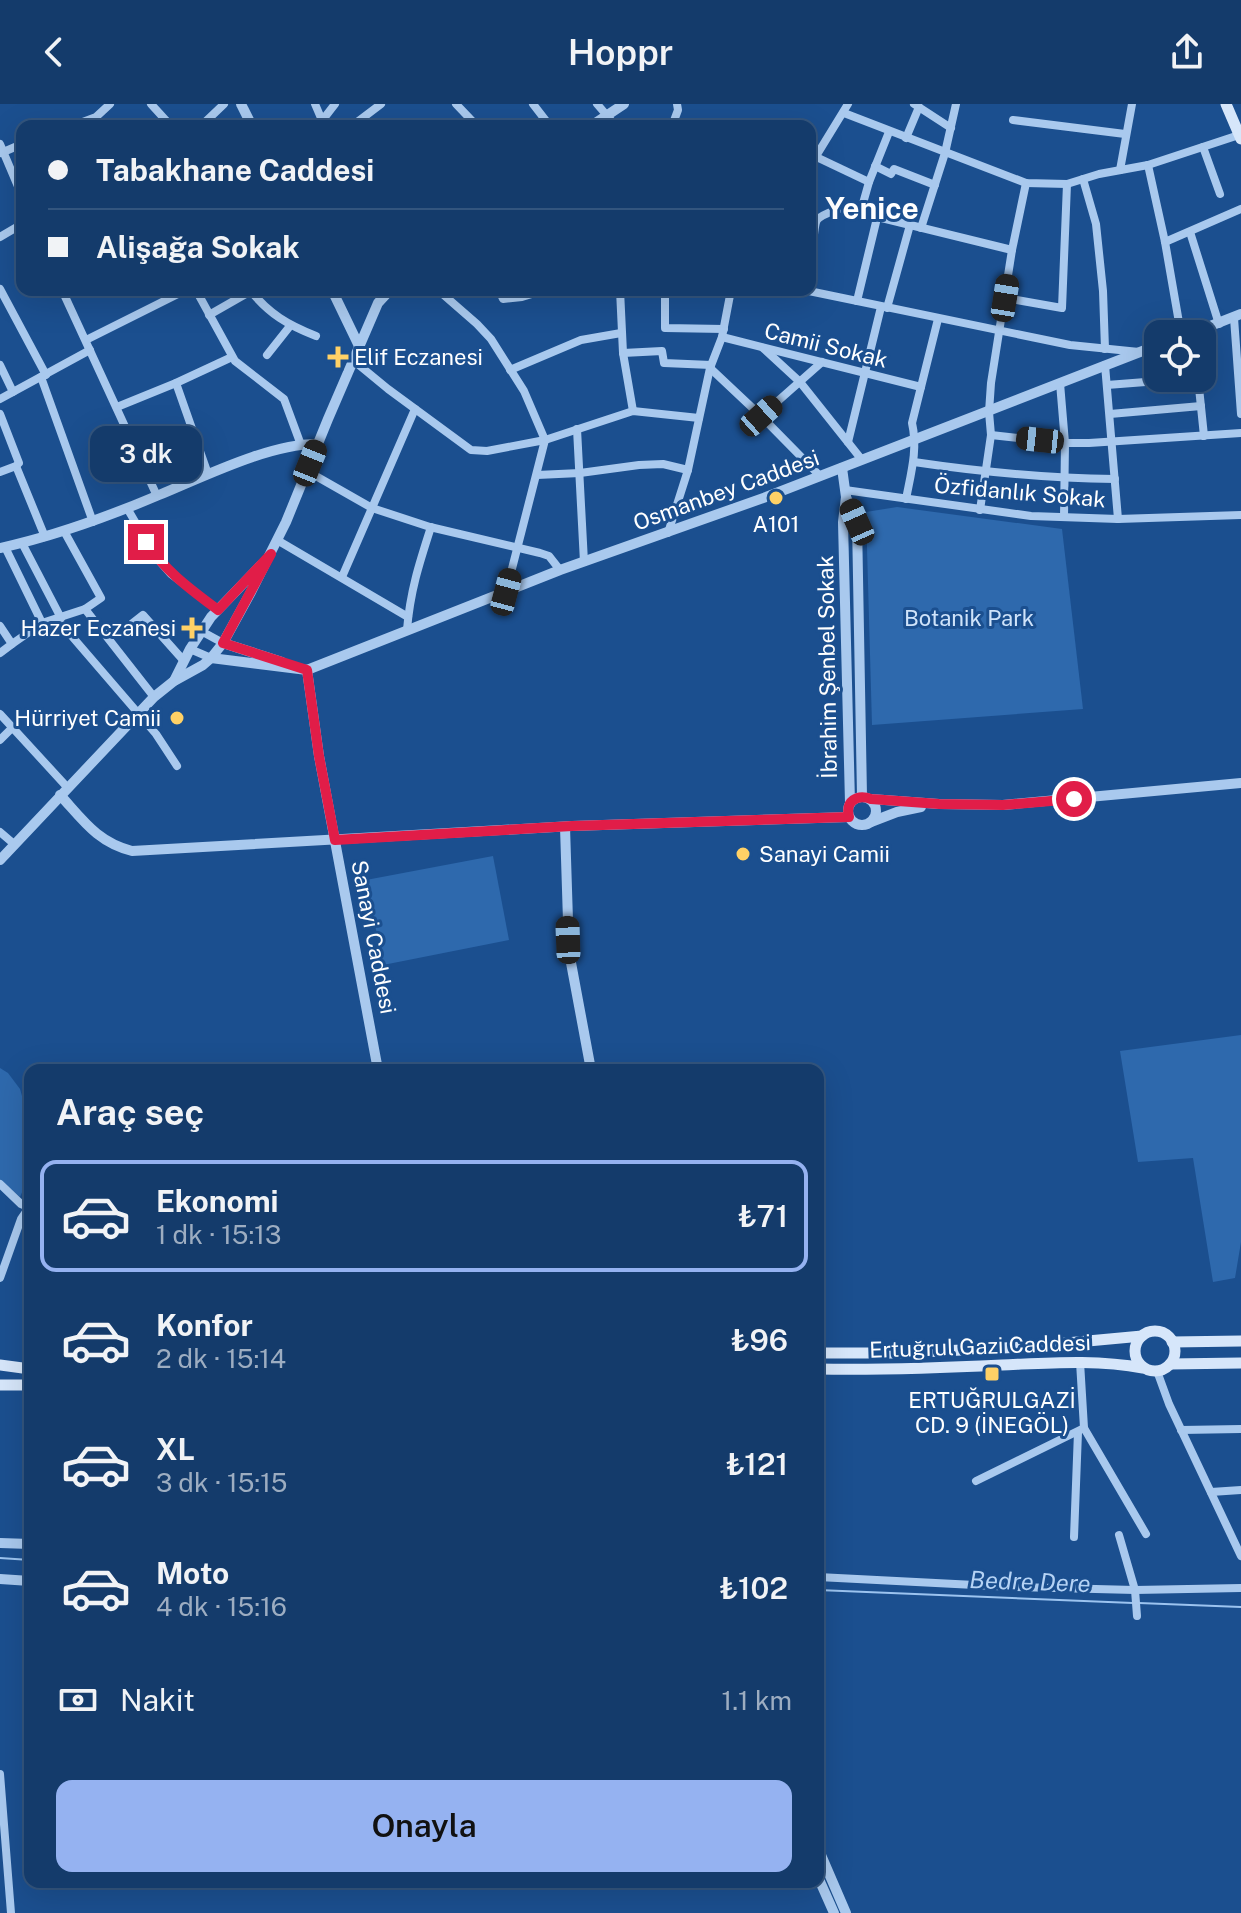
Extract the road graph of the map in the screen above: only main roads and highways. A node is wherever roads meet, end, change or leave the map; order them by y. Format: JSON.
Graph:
{"nodes":[{"id":1,"x":1232,"y":109,"type":"edge"},
{"id":2,"x":1240,"y":137,"type":"edge"},
{"id":3,"x":1142,"y":1336,"type":"junction"},
{"id":4,"x":1241,"y":1341,"type":"edge"},
{"id":5,"x":1172,"y":1342,"type":"junction"},
{"id":6,"x":824,"y":1353,"type":"edge"},
{"id":7,"x":1241,"y":1363,"type":"edge"},
{"id":8,"x":1170,"y":1364,"type":"junction"},
{"id":9,"x":0,"y":1365,"type":"edge"},
{"id":10,"x":24,"y":1368,"type":"edge"},
{"id":11,"x":1143,"y":1368,"type":"junction"},
{"id":12,"x":824,"y":1369,"type":"edge"},
{"id":13,"x":0,"y":1385,"type":"edge"},
{"id":14,"x":24,"y":1385,"type":"edge"}],
"edges":[{"from":1,"to":2,"type":"main road"},
{"from":3,"to":5,"type":"main road"},
{"from":3,"to":6,"type":"main road","name":"Ertuğrul Gazi Caddesi"},
{"from":3,"to":11,"type":"main road"},
{"from":4,"to":5,"type":"main road"},
{"from":5,"to":8,"type":"main road"},
{"from":7,"to":8,"type":"main road"},
{"from":8,"to":11,"type":"main road"},
{"from":9,"to":10,"type":"main road"},
{"from":11,"to":12,"type":"main road","name":"Ertuğrul Gazi Caddesi"},
{"from":13,"to":14,"type":"main road"}]}
